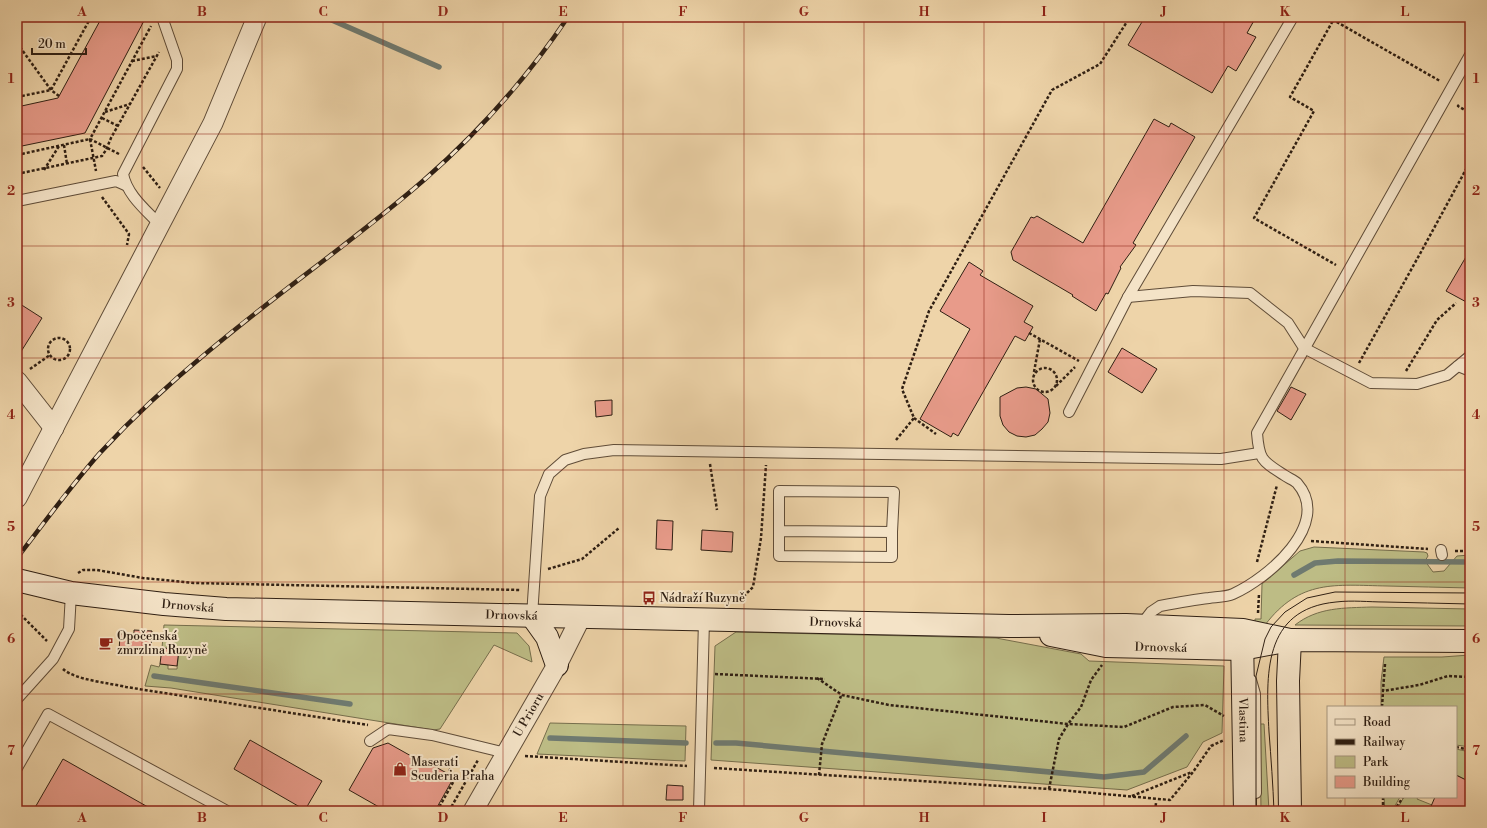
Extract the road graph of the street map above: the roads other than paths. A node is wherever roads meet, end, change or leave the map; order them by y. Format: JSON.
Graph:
{"nodes":[{"id":1,"x":162,"y":17,"type":"edge"},
{"id":2,"x":257,"y":17,"type":"edge"},
{"id":3,"x":1293,"y":17,"type":"edge"},
{"id":4,"x":1470,"y":55,"type":"edge"},
{"id":5,"x":125,"y":185,"type":"junction"},
{"id":6,"x":17,"y":201,"type":"edge"},
{"id":7,"x":160,"y":225,"type":"junction"},
{"id":8,"x":1128,"y":297,"type":"junction"},
{"id":9,"x":1304,"y":348,"type":"junction"},
{"id":10,"x":1470,"y":356,"type":"edge"},
{"id":11,"x":1458,"y":366,"type":"junction"},
{"id":12,"x":1470,"y":371,"type":"edge"},
{"id":13,"x":20,"y":377,"type":"edge"},
{"id":14,"x":1069,"y":412,"type":"dead end"},
{"id":15,"x":54,"y":428,"type":"junction"},
{"id":16,"x":1259,"y":453,"type":"junction"},
{"id":17,"x":17,"y":498,"type":"edge"},
{"id":18,"x":779,"y":531,"type":"junction"},
{"id":19,"x":892,"y":532,"type":"junction"},
{"id":20,"x":17,"y":580,"type":"edge"},
{"id":21,"x":71,"y":593,"type":"junction"},
{"id":22,"x":532,"y":616,"type":"junction"},
{"id":23,"x":581,"y":617,"type":"junction"},
{"id":24,"x":704,"y":620,"type":"junction"},
{"id":25,"x":1009,"y":626,"type":"junction"},
{"id":26,"x":1140,"y":626,"type":"junction"},
{"id":27,"x":1248,"y":631,"type":"junction"},
{"id":28,"x":1290,"y":640,"type":"junction"},
{"id":29,"x":1470,"y":641,"type":"edge"},
{"id":30,"x":556,"y":664,"type":"junction"},
{"id":31,"x":17,"y":699,"type":"edge"},
{"id":32,"x":370,"y":741,"type":"dead end"},
{"id":33,"x":506,"y":753,"type":"junction"},
{"id":34,"x":17,"y":768,"type":"edge"},
{"id":35,"x":1250,"y":807,"type":"edge"},
{"id":36,"x":228,"y":811,"type":"edge"},
{"id":37,"x":473,"y":811,"type":"edge"},
{"id":38,"x":699,"y":811,"type":"edge"},
{"id":39,"x":1290,"y":811,"type":"edge"}],
"edges":[{"from":1,"to":5,"type":"lane"},
{"from":2,"to":7,"type":"street"},
{"from":3,"to":8,"type":"lane"},
{"from":4,"to":9,"type":"lane"},
{"from":5,"to":6,"type":"lane"},
{"from":5,"to":7,"type":"lane"},
{"from":7,"to":15,"type":"street"},
{"from":8,"to":9,"type":"lane"},
{"from":8,"to":14,"type":"lane"},
{"from":9,"to":11,"type":"lane"},
{"from":9,"to":16,"type":"lane"},
{"from":10,"to":11,"type":"lane"},
{"from":11,"to":12,"type":"lane"},
{"from":13,"to":15,"type":"street"},
{"from":15,"to":17,"type":"street"},
{"from":16,"to":22,"type":"lane"},
{"from":16,"to":26,"type":"lane"},
{"from":18,"to":19,"type":"lane"},
{"from":18,"to":19,"type":"lane"},
{"from":18,"to":19,"type":"lane"},
{"from":20,"to":21,"type":"main road","name":"Drnovská"},
{"from":21,"to":22,"type":"main road","name":"Drnovská"},
{"from":21,"to":31,"type":"lane"},
{"from":22,"to":23,"type":"main road","name":"Drnovská"},
{"from":22,"to":30,"type":"main road"},
{"from":23,"to":24,"type":"main road","name":"Drnovská"},
{"from":23,"to":30,"type":"street","name":"U Prioru"},
{"from":24,"to":25,"type":"main road","name":"Drnovská"},
{"from":24,"to":38,"type":"lane"},
{"from":25,"to":26,"type":"main road","name":"Drnovská"},
{"from":25,"to":27,"type":"main road","name":"Drnovská"},
{"from":26,"to":27,"type":"main road","name":"Drnovská"},
{"from":27,"to":28,"type":"main road","name":"Drnovská"},
{"from":27,"to":35,"type":"main road","name":"Vlastina"},
{"from":28,"to":29,"type":"main road","name":"Drnovská"},
{"from":28,"to":39,"type":"main road"},
{"from":30,"to":33,"type":"street","name":"U Prioru"},
{"from":32,"to":33,"type":"lane"},
{"from":33,"to":37,"type":"street","name":"U Prioru"},
{"from":34,"to":36,"type":"lane"}]}
